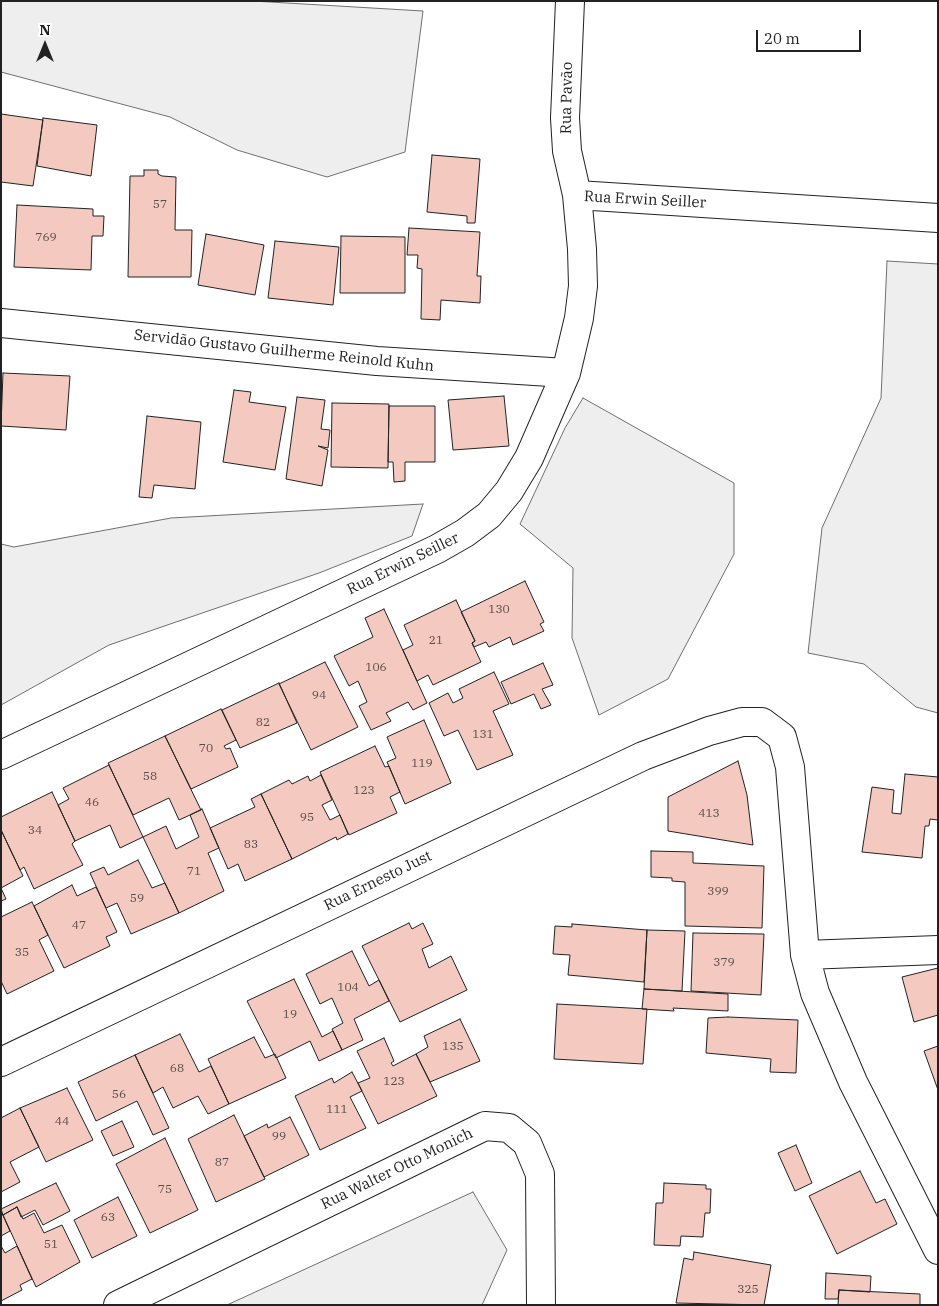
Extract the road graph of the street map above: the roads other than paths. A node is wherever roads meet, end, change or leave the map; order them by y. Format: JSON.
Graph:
{"nodes":[{"id":1,"x":570,"y":1,"type":"edge"},
{"id":2,"x":577,"y":195,"type":"junction"},
{"id":3,"x":938,"y":218,"type":"edge"},
{"id":4,"x":1,"y":323,"type":"edge"},
{"id":5,"x":566,"y":373,"type":"junction"},
{"id":6,"x":1,"y":755,"type":"edge"},
{"id":7,"x":938,"y":950,"type":"edge"},
{"id":8,"x":805,"y":955,"type":"junction"},
{"id":9,"x":1,"y":1062,"type":"edge"},
{"id":10,"x":938,"y":1250,"type":"edge"},
{"id":11,"x":118,"y":1305,"type":"edge"},
{"id":12,"x":541,"y":1305,"type":"edge"}],
"edges":[{"from":1,"to":2,"type":"street","name":"Rua Pavão"},
{"from":2,"to":3,"type":"street","name":"Rua Erwin Seiller"},
{"from":2,"to":5,"type":"street","name":"Rua Erwin Seiller"},
{"from":4,"to":5,"type":"street","name":"Servidão Gustavo Guilherme Reinold Kuhn"},
{"from":5,"to":6,"type":"street","name":"Rua Erwin Seiller"},
{"from":7,"to":8,"type":"street"},
{"from":8,"to":9,"type":"street","name":"Rua Ernesto Just"},
{"from":8,"to":10,"type":"street"},
{"from":11,"to":12,"type":"street","name":"Rua Walter Otto Monich"}]}
